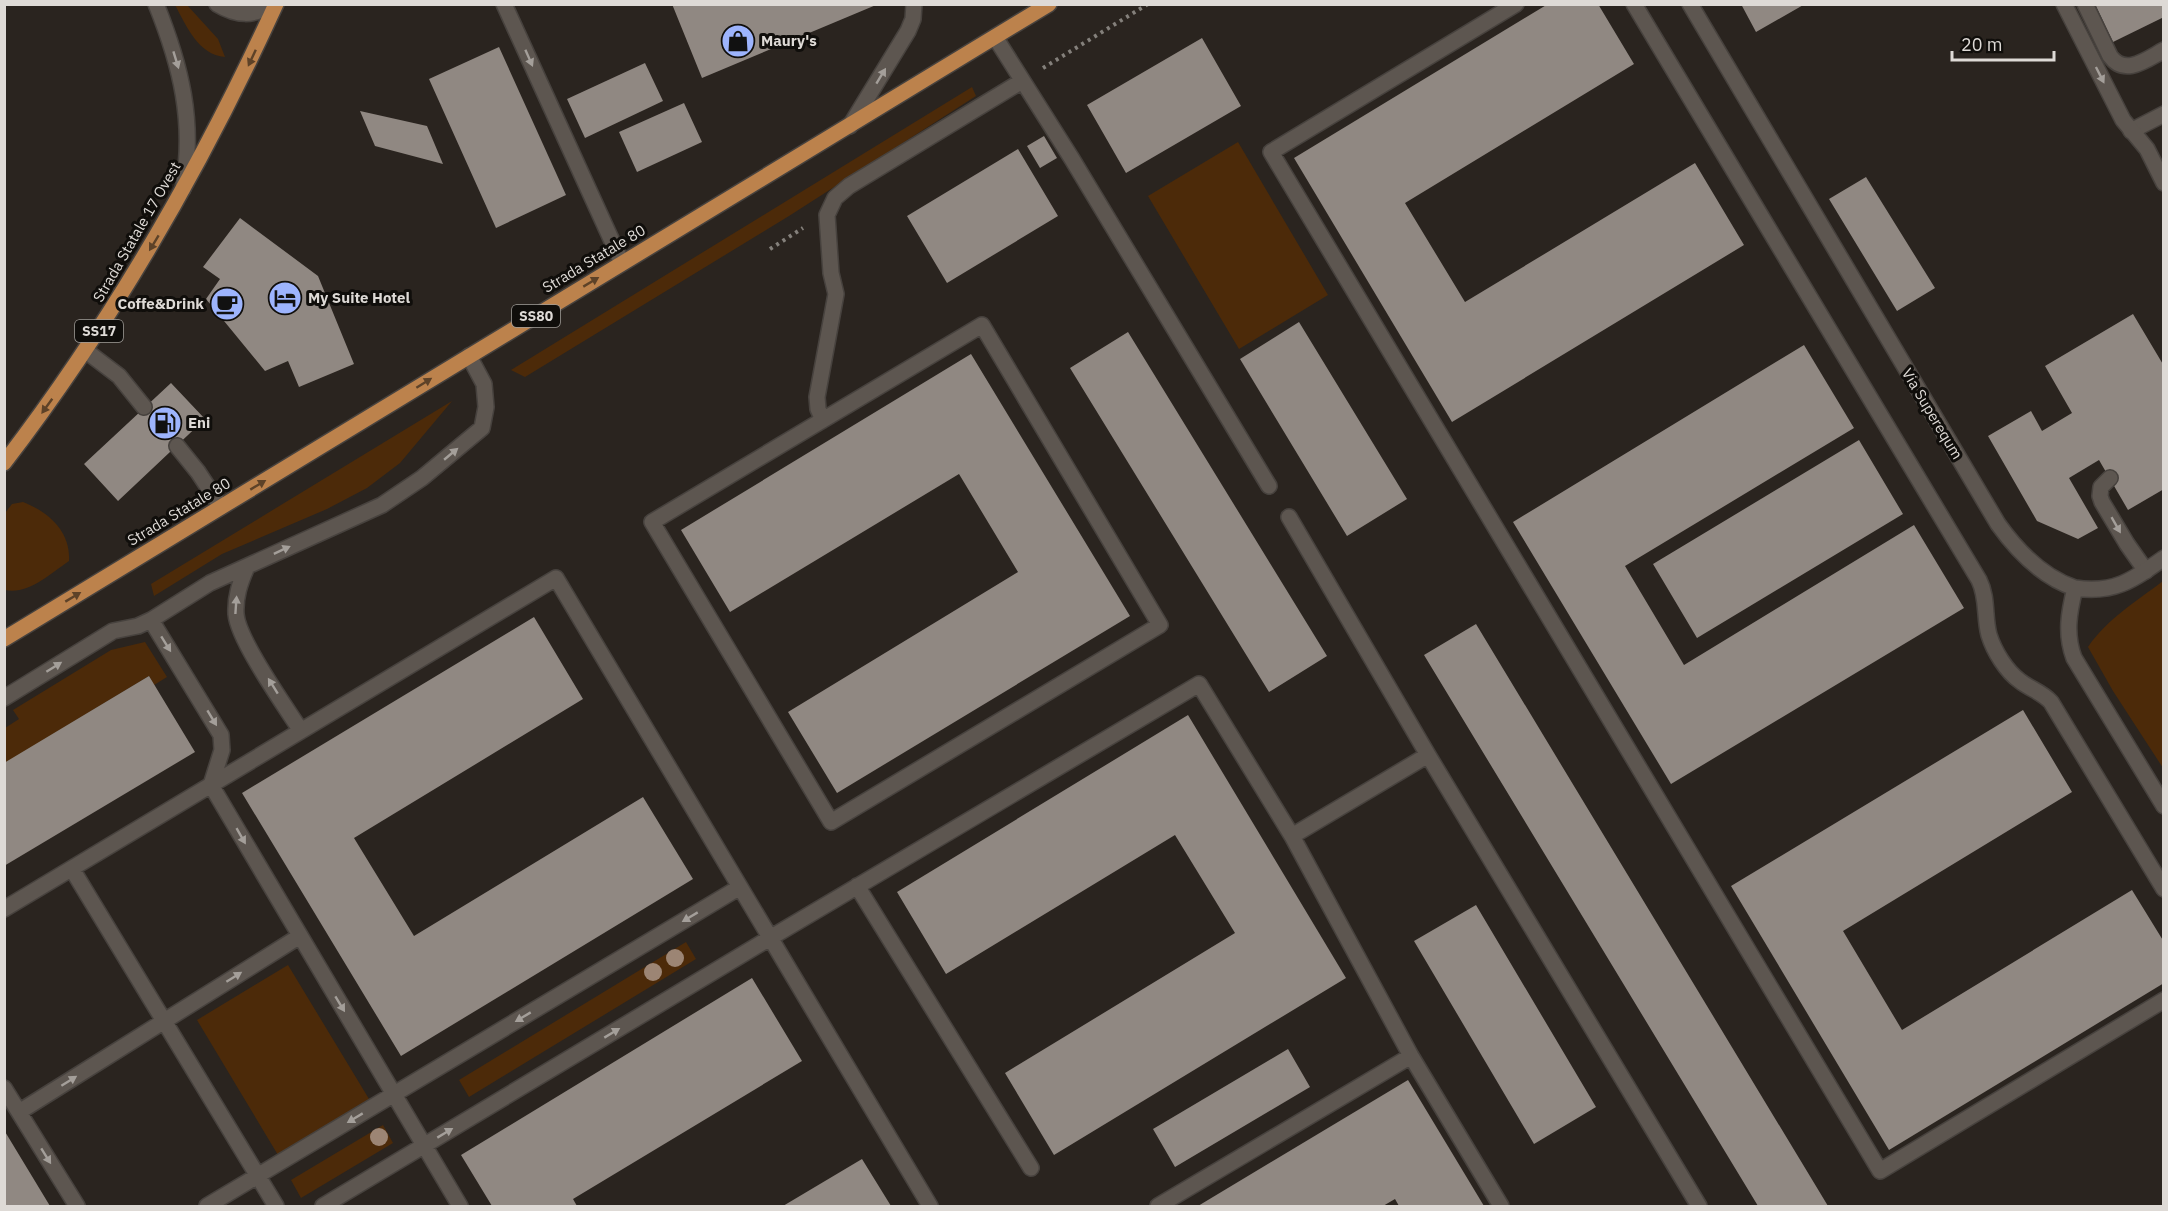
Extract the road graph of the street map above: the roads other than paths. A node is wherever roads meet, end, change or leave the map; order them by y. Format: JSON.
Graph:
{"nodes":[{"id":1,"x":156,"y":4,"type":"edge"},
{"id":2,"x":217,"y":4,"type":"edge"},
{"id":3,"x":274,"y":4,"type":"edge"},
{"id":4,"x":504,"y":4,"type":"edge"},
{"id":5,"x":914,"y":4,"type":"edge"},
{"id":6,"x":1049,"y":4,"type":"edge"},
{"id":7,"x":1516,"y":4,"type":"edge"},
{"id":8,"x":1634,"y":4,"type":"edge"},
{"id":9,"x":1690,"y":4,"type":"edge"},
{"id":10,"x":2064,"y":4,"type":"edge"},
{"id":11,"x":2085,"y":4,"type":"edge"},
{"id":12,"x":995,"y":38,"type":"junction"},
{"id":13,"x":2163,"y":50,"type":"edge"},
{"id":14,"x":1022,"y":81,"type":"junction"},
{"id":15,"x":2163,"y":114,"type":"edge"},
{"id":16,"x":850,"y":126,"type":"junction"},
{"id":17,"x":2131,"y":131,"type":"junction"},
{"id":18,"x":2163,"y":183,"type":"edge"},
{"id":19,"x":183,"y":192,"type":"junction"},
{"id":20,"x":622,"y":263,"type":"junction"},
{"id":21,"x":86,"y":351,"type":"junction"},
{"id":22,"x":469,"y":356,"type":"junction"},
{"id":23,"x":144,"y":407,"type":"dead end"},
{"id":24,"x":823,"y":420,"type":"junction"},
{"id":25,"x":177,"y":446,"type":"dead end"},
{"id":26,"x":4,"y":464,"type":"edge"},
{"id":27,"x":2109,"y":478,"type":"dead end"},
{"id":28,"x":1269,"y":486,"type":"dead end"},
{"id":29,"x":221,"y":507,"type":"junction"},
{"id":30,"x":1289,"y":517,"type":"dead end"},
{"id":31,"x":2163,"y":558,"type":"edge"},
{"id":32,"x":246,"y":569,"type":"junction"},
{"id":33,"x":2146,"y":571,"type":"junction"},
{"id":34,"x":2075,"y":588,"type":"junction"},
{"id":35,"x":151,"y":620,"type":"junction"},
{"id":36,"x":4,"y":626,"type":"edge"},
{"id":37,"x":23,"y":627,"type":"junction"},
{"id":38,"x":4,"y":639,"type":"edge"},
{"id":39,"x":4,"y":698,"type":"edge"},
{"id":40,"x":301,"y":731,"type":"junction"},
{"id":41,"x":1428,"y":755,"type":"junction"},
{"id":42,"x":211,"y":786,"type":"junction"},
{"id":43,"x":2163,"y":806,"type":"edge"},
{"id":44,"x":1292,"y":836,"type":"junction"},
{"id":45,"x":72,"y":868,"type":"junction"},
{"id":46,"x":857,"y":886,"type":"junction"},
{"id":47,"x":740,"y":887,"type":"junction"},
{"id":48,"x":2163,"y":889,"type":"edge"},
{"id":49,"x":4,"y":909,"type":"edge"},
{"id":50,"x":300,"y":936,"type":"junction"},
{"id":51,"x":770,"y":938,"type":"junction"},
{"id":52,"x":2163,"y":1000,"type":"edge"},
{"id":53,"x":164,"y":1021,"type":"junction"},
{"id":54,"x":1411,"y":1056,"type":"junction"},
{"id":55,"x":4,"y":1088,"type":"edge"},
{"id":56,"x":394,"y":1095,"type":"junction"},
{"id":57,"x":19,"y":1112,"type":"junction"},
{"id":58,"x":424,"y":1146,"type":"junction"},
{"id":59,"x":1031,"y":1168,"type":"dead end"},
{"id":60,"x":258,"y":1176,"type":"junction"},
{"id":61,"x":77,"y":1206,"type":"edge"},
{"id":62,"x":207,"y":1206,"type":"edge"},
{"id":63,"x":276,"y":1206,"type":"edge"},
{"id":64,"x":323,"y":1206,"type":"edge"},
{"id":65,"x":460,"y":1206,"type":"edge"},
{"id":66,"x":930,"y":1206,"type":"edge"},
{"id":67,"x":1158,"y":1206,"type":"edge"},
{"id":68,"x":1501,"y":1206,"type":"edge"},
{"id":69,"x":1699,"y":1206,"type":"edge"}],
"edges":[{"from":1,"to":19,"type":"street","one_way":true},
{"from":2,"to":3,"type":"street"},
{"from":3,"to":19,"type":"main road","name":"Strada Statale 17 Ovest","number":"SS17","one_way":true},
{"from":4,"to":20,"type":"street","one_way":true},
{"from":16,"to":5,"type":"street","one_way":true},
{"from":6,"to":12,"type":"main road","name":"Strada Statale 80","number":"SS80"},
{"from":7,"to":52,"type":"street"},
{"from":8,"to":48,"type":"street"},
{"from":9,"to":34,"type":"street","name":"Via Superequm"},
{"from":10,"to":17,"type":"street","one_way":true},
{"from":11,"to":13,"type":"street"},
{"from":12,"to":14,"type":"street"},
{"from":12,"to":16,"type":"main road","name":"Strada Statale 80","number":"SS80"},
{"from":14,"to":24,"type":"street"},
{"from":14,"to":28,"type":"street"},
{"from":15,"to":17,"type":"street"},
{"from":16,"to":20,"type":"main road","name":"Strada Statale 80","number":"SS80"},
{"from":17,"to":18,"type":"street"},
{"from":19,"to":21,"type":"main road","name":"Strada Statale 17 Ovest","number":"SS17","one_way":true},
{"from":22,"to":20,"type":"main road","name":"Strada Statale 80","number":"SS80","one_way":true},
{"from":21,"to":23,"type":"street"},
{"from":21,"to":26,"type":"main road","name":"Strada Statale 17 Ovest","number":"SS17","one_way":true},
{"from":29,"to":22,"type":"main road","name":"Strada Statale 80","number":"SS80","one_way":true},
{"from":32,"to":22,"type":"street","one_way":true},
{"from":24,"to":24,"type":"street"},
{"from":25,"to":29,"type":"street"},
{"from":27,"to":33,"type":"street","one_way":true},
{"from":37,"to":29,"type":"main road","name":"Strada Statale 80","number":"SS80","one_way":true},
{"from":30,"to":41,"type":"street"},
{"from":31,"to":33,"type":"street"},
{"from":32,"to":35,"type":"street"},
{"from":40,"to":32,"type":"street","one_way":true},
{"from":33,"to":34,"type":"street"},
{"from":34,"to":43,"type":"street"},
{"from":39,"to":35,"type":"street","one_way":true},
{"from":35,"to":42,"type":"street","one_way":true},
{"from":36,"to":37,"type":"main road"},
{"from":37,"to":38,"type":"main road","name":"Strada Statale 80","number":"SS80"},
{"from":40,"to":42,"type":"street"},
{"from":40,"to":47,"type":"street"},
{"from":41,"to":44,"type":"street"},
{"from":41,"to":69,"type":"street"},
{"from":42,"to":45,"type":"street"},
{"from":42,"to":50,"type":"street","one_way":true},
{"from":44,"to":46,"type":"street"},
{"from":44,"to":54,"type":"street"},
{"from":45,"to":49,"type":"street"},
{"from":45,"to":53,"type":"street"},
{"from":46,"to":51,"type":"street"},
{"from":46,"to":59,"type":"street"},
{"from":47,"to":51,"type":"street"},
{"from":47,"to":56,"type":"street","one_way":true},
{"from":53,"to":50,"type":"street","one_way":true},
{"from":50,"to":56,"type":"street","one_way":true},
{"from":58,"to":51,"type":"street","one_way":true},
{"from":51,"to":66,"type":"street"},
{"from":57,"to":53,"type":"street","one_way":true},
{"from":53,"to":60,"type":"street"},
{"from":54,"to":67,"type":"street"},
{"from":54,"to":68,"type":"street"},
{"from":55,"to":57,"type":"street"},
{"from":56,"to":58,"type":"street"},
{"from":56,"to":60,"type":"street","one_way":true},
{"from":57,"to":61,"type":"street","one_way":true},
{"from":58,"to":64,"type":"street"},
{"from":58,"to":65,"type":"street"},
{"from":60,"to":62,"type":"street"},
{"from":60,"to":63,"type":"street"}]}
